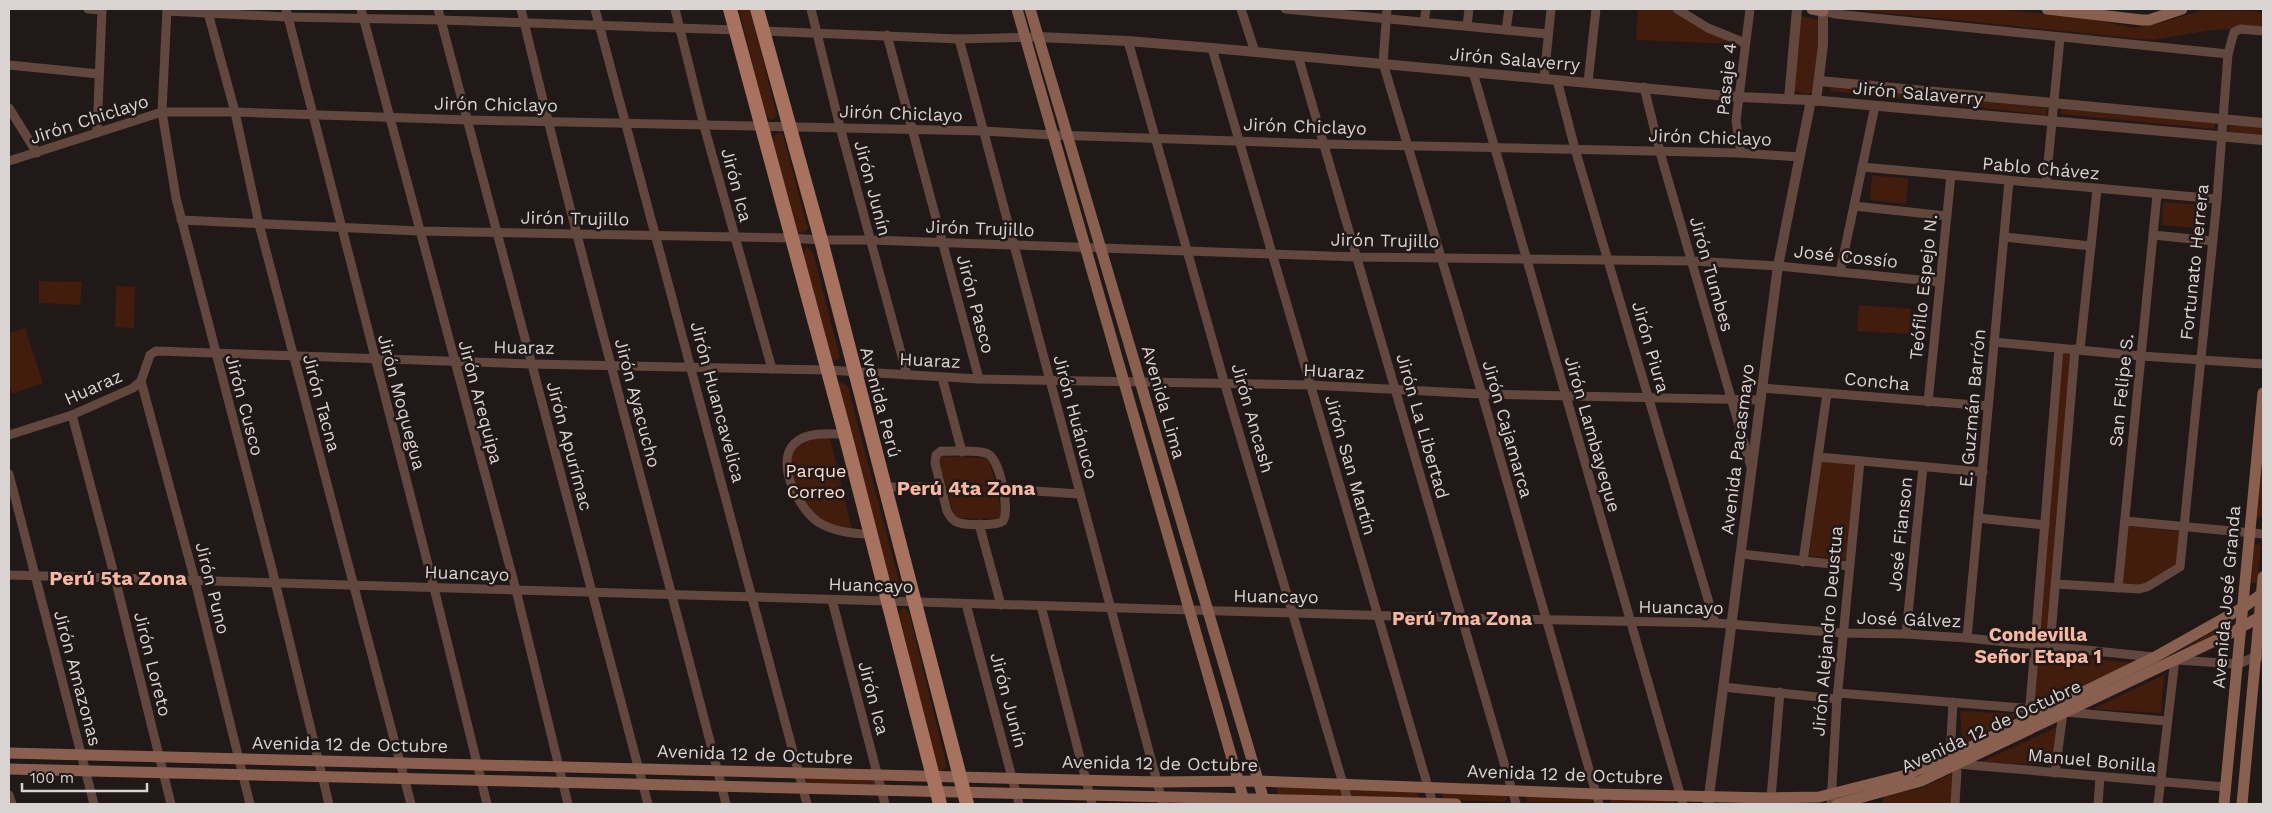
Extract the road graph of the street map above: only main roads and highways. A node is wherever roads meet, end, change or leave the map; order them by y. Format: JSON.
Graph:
{"nodes":[{"id":1,"x":730,"y":9,"type":"edge"},
{"id":2,"x":757,"y":9,"type":"edge"},
{"id":3,"x":1017,"y":9,"type":"edge"},
{"id":4,"x":1030,"y":9,"type":"edge"},
{"id":5,"x":2047,"y":9,"type":"edge"},
{"id":6,"x":2182,"y":9,"type":"edge"},
{"id":7,"x":2094,"y":11,"type":"edge"},
{"id":8,"x":2263,"y":393,"type":"edge"},
{"id":9,"x":2263,"y":577,"type":"edge"},
{"id":10,"x":2263,"y":594,"type":"edge"},
{"id":11,"x":2244,"y":607,"type":"junction"},
{"id":12,"x":2262,"y":615,"type":"edge"},
{"id":13,"x":2242,"y":627,"type":"junction"},
{"id":14,"x":2260,"y":656,"type":"edge"},
{"id":15,"x":9,"y":753,"type":"edge"},
{"id":16,"x":1953,"y":762,"type":"junction"},
{"id":17,"x":9,"y":769,"type":"edge"},
{"id":18,"x":933,"y":777,"type":"junction"},
{"id":19,"x":960,"y":777,"type":"junction"},
{"id":20,"x":1258,"y":781,"type":"junction"},
{"id":21,"x":1239,"y":782,"type":"junction"},
{"id":22,"x":938,"y":798,"type":"edge"},
{"id":23,"x":966,"y":798,"type":"edge"},
{"id":24,"x":1018,"y":799,"type":"edge"},
{"id":25,"x":1597,"y":799,"type":"edge"},
{"id":26,"x":1831,"y":799,"type":"edge"},
{"id":27,"x":1091,"y":800,"type":"edge"},
{"id":28,"x":1682,"y":800,"type":"edge"},
{"id":29,"x":1709,"y":800,"type":"edge"},
{"id":30,"x":1162,"y":801,"type":"edge"},
{"id":31,"x":1244,"y":801,"type":"edge"},
{"id":32,"x":1264,"y":801,"type":"edge"},
{"id":33,"x":1348,"y":803,"type":"edge"},
{"id":34,"x":1433,"y":804,"type":"edge"},
{"id":35,"x":1456,"y":804,"type":"edge"},
{"id":36,"x":1837,"y":804,"type":"edge"},
{"id":37,"x":2224,"y":804,"type":"edge"},
{"id":38,"x":2242,"y":804,"type":"edge"}],
"edges":[{"from":1,"to":18,"type":"main road"},
{"from":2,"to":19,"type":"main road","name":"Avenida Perú"},
{"from":3,"to":21,"type":"main road","name":"Avenida Lima"},
{"from":4,"to":20,"type":"main road","name":"Avenida Lima"},
{"from":5,"to":7,"type":"main road"},
{"from":6,"to":7,"type":"main road"},
{"from":8,"to":11,"type":"main road","name":"Avenida José Granda"},
{"from":9,"to":10,"type":"main road","name":"Avenida José Granda"},
{"from":10,"to":11,"type":"main road","name":"Avenida 12 de Octubre"},
{"from":10,"to":12,"type":"main road","name":"Avenida José Granda"},
{"from":11,"to":13,"type":"main road","name":"Avenida José Granda"},
{"from":11,"to":16,"type":"main road","name":"Avenida 12 de Octubre"},
{"from":12,"to":13,"type":"main road","name":"Avenida 12 de Octubre"},
{"from":12,"to":14,"type":"main road","name":"Avenida José Granda"},
{"from":13,"to":16,"type":"main road","name":"Avenida 12 de Octubre"},
{"from":13,"to":37,"type":"main road","name":"Avenida José Granda"},
{"from":14,"to":38,"type":"main road","name":"Avenida José Granda"},
{"from":15,"to":18,"type":"main road","name":"Avenida 12 de Octubre"},
{"from":16,"to":26,"type":"main road","name":"Avenida 12 de Octubre"},
{"from":16,"to":36,"type":"main road","name":"Avenida 12 de Octubre"},
{"from":17,"to":22,"type":"main road","name":"Avenida 12 de Octubre"},
{"from":18,"to":19,"type":"main road","name":"Avenida 12 de Octubre"},
{"from":18,"to":22,"type":"main road"},
{"from":19,"to":21,"type":"main road","name":"Avenida 12 de Octubre"},
{"from":19,"to":23,"type":"main road","name":"Avenida Perú"},
{"from":20,"to":21,"type":"main road","name":"Avenida 12 de Octubre"},
{"from":20,"to":25,"type":"main road","name":"Avenida 12 de Octubre"},
{"from":20,"to":32,"type":"main road","name":"Avenida Lima"},
{"from":21,"to":31,"type":"main road","name":"Avenida Lima"},
{"from":22,"to":23,"type":"main road","name":"Avenida 12 de Octubre"},
{"from":23,"to":24,"type":"main road","name":"Avenida 12 de Octubre"},
{"from":24,"to":27,"type":"main road","name":"Avenida 12 de Octubre"},
{"from":25,"to":28,"type":"main road","name":"Avenida 12 de Octubre"},
{"from":26,"to":29,"type":"main road","name":"Avenida 12 de Octubre"},
{"from":27,"to":30,"type":"main road","name":"Avenida 12 de Octubre"},
{"from":28,"to":29,"type":"main road","name":"Avenida 12 de Octubre"},
{"from":30,"to":31,"type":"main road","name":"Avenida 12 de Octubre"},
{"from":31,"to":32,"type":"main road","name":"Avenida 12 de Octubre"},
{"from":32,"to":33,"type":"main road","name":"Avenida 12 de Octubre"},
{"from":33,"to":34,"type":"main road","name":"Avenida 12 de Octubre"},
{"from":34,"to":35,"type":"main road","name":"Avenida 12 de Octubre"}]}
